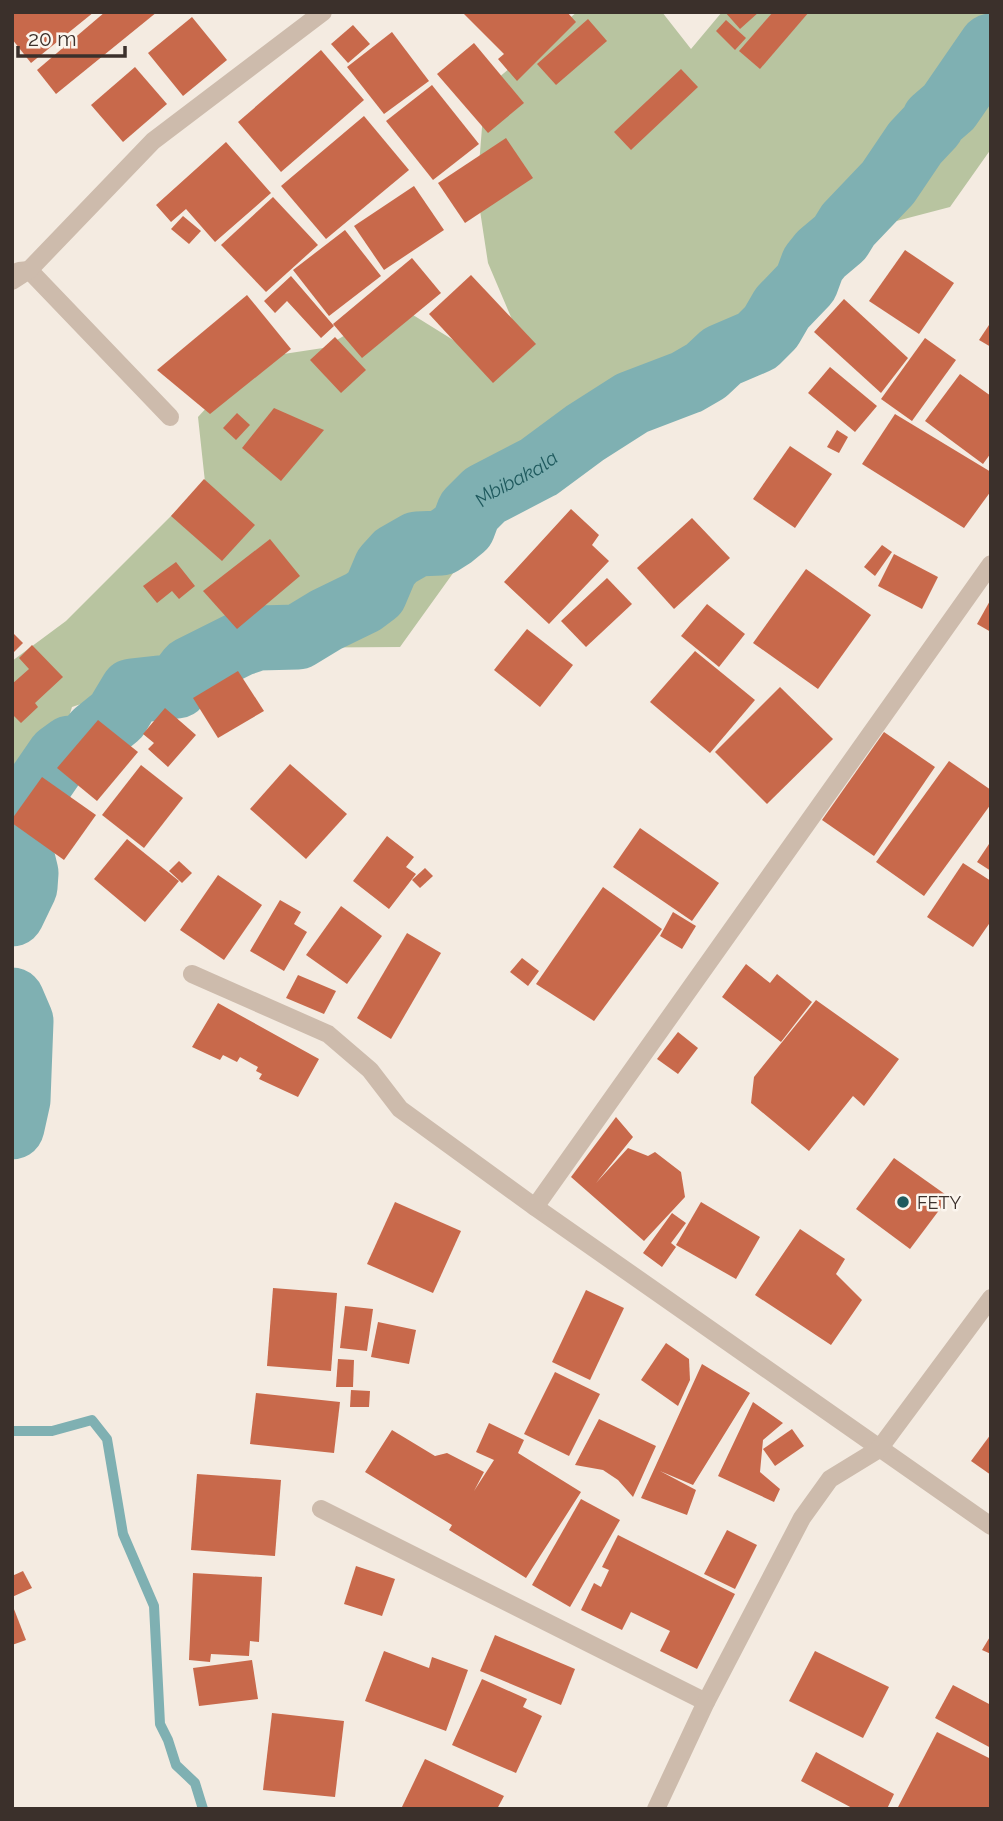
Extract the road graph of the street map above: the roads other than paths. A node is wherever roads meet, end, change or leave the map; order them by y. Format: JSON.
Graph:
{"nodes":[{"id":1,"x":323,"y":12,"type":"edge"},
{"id":2,"x":21,"y":271,"type":"edge"},
{"id":3,"x":12,"y":281,"type":"edge"},
{"id":4,"x":170,"y":417,"type":"dead end"},
{"id":5,"x":991,"y":564,"type":"edge"},
{"id":6,"x":192,"y":974,"type":"dead end"},
{"id":7,"x":535,"y":1207,"type":"junction"},
{"id":8,"x":991,"y":1298,"type":"edge"},
{"id":9,"x":879,"y":1449,"type":"junction"},
{"id":10,"x":321,"y":1509,"type":"dead end"},
{"id":11,"x":991,"y":1526,"type":"edge"},
{"id":12,"x":706,"y":1702,"type":"junction"},
{"id":13,"x":656,"y":1809,"type":"edge"}],
"edges":[{"from":1,"to":2,"type":"street"},
{"from":2,"to":3,"type":"street"},
{"from":2,"to":4,"type":"street"},
{"from":5,"to":7,"type":"street"},
{"from":6,"to":7,"type":"street"},
{"from":7,"to":9,"type":"street"},
{"from":8,"to":9,"type":"street"},
{"from":9,"to":11,"type":"street"},
{"from":9,"to":12,"type":"street"},
{"from":10,"to":12,"type":"street"},
{"from":12,"to":13,"type":"street"}]}
